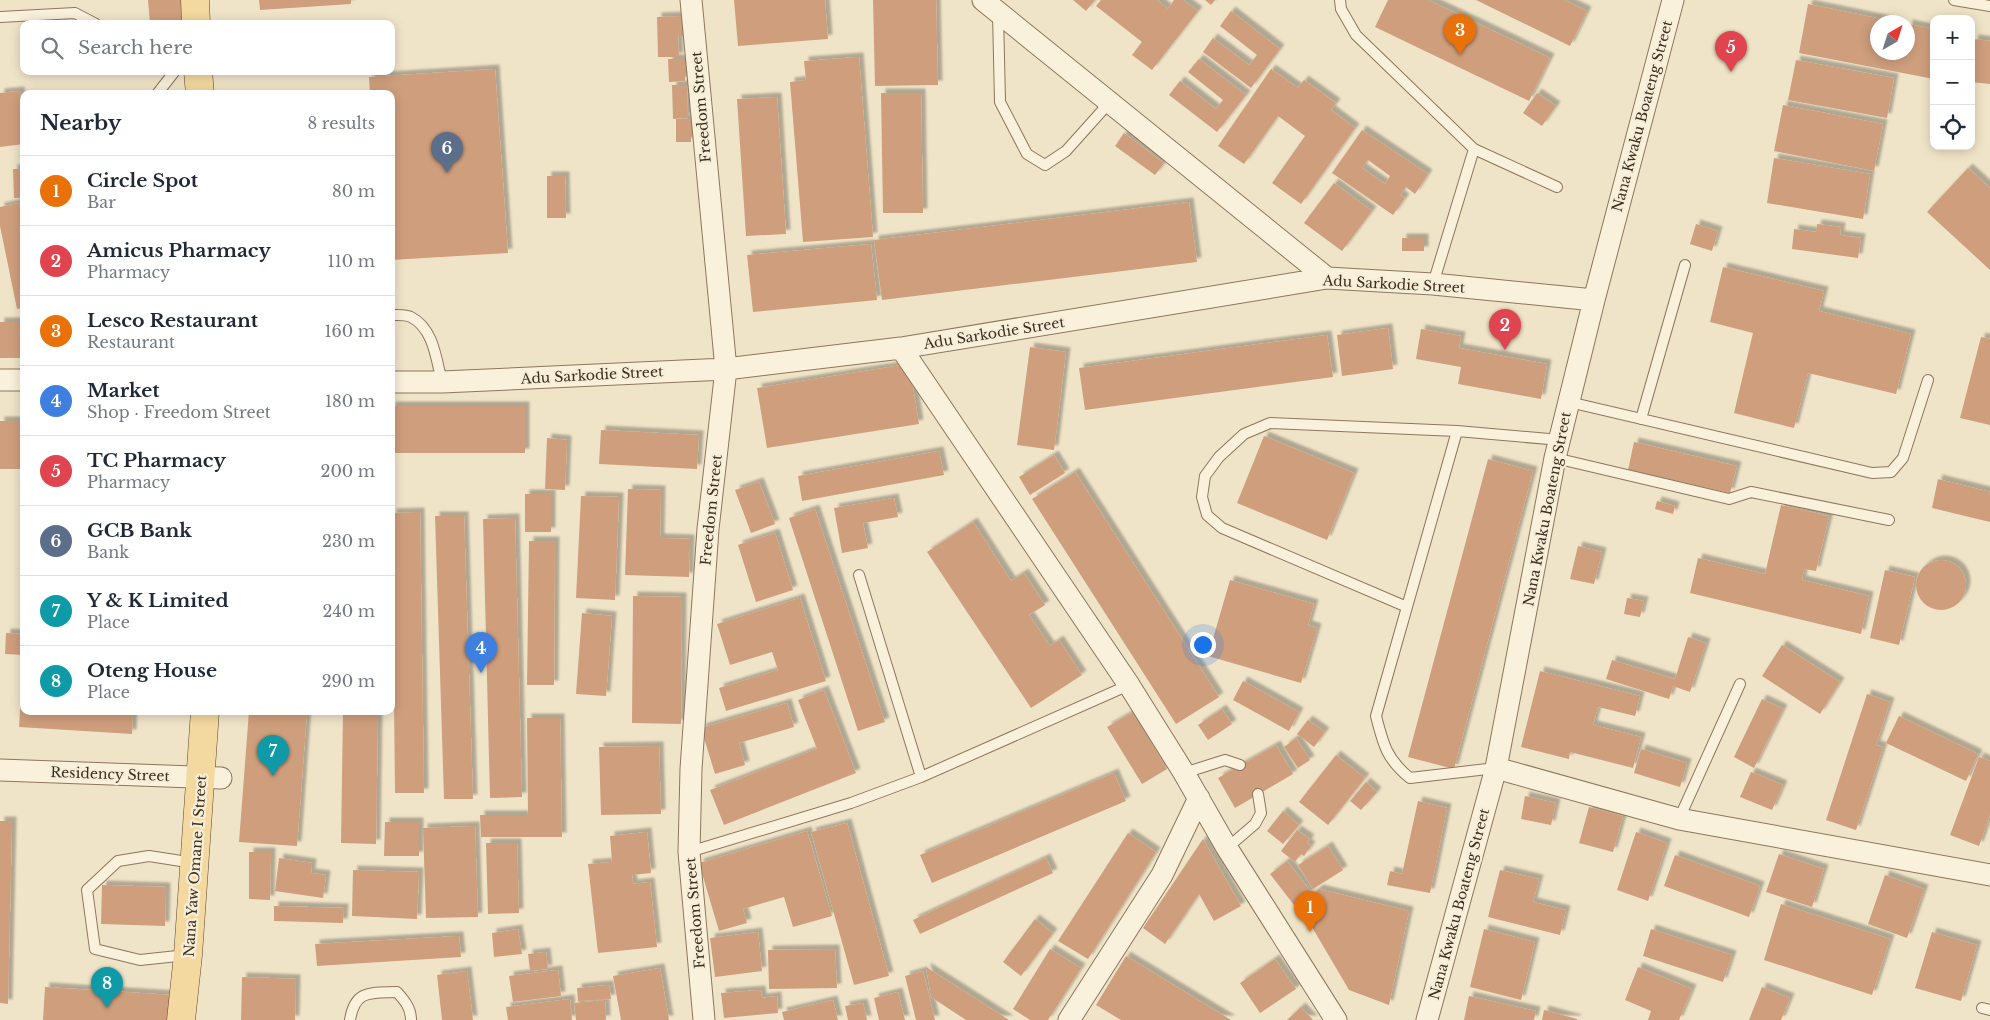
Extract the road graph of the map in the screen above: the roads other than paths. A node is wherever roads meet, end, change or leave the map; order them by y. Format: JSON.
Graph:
{"nodes":[{"id":1,"x":196,"y":0,"type":"edge"},
{"id":2,"x":213,"y":0,"type":"edge"},
{"id":3,"x":691,"y":0,"type":"edge"},
{"id":4,"x":1340,"y":0,"type":"edge"},
{"id":5,"x":1673,"y":0,"type":"edge"},
{"id":6,"x":1954,"y":0,"type":"edge"},
{"id":7,"x":990,"y":6,"type":"edge"},
{"id":8,"x":1990,"y":6,"type":"edge"},
{"id":9,"x":0,"y":17,"type":"edge"},
{"id":10,"x":88,"y":20,"type":"edge"},
{"id":11,"x":196,"y":20,"type":"edge"},
{"id":12,"x":214,"y":20,"type":"edge"},
{"id":13,"x":172,"y":75,"type":"edge"},
{"id":14,"x":198,"y":75,"type":"edge"},
{"id":15,"x":216,"y":75,"type":"edge"},
{"id":16,"x":160,"y":90,"type":"edge"},
{"id":17,"x":200,"y":90,"type":"edge"},
{"id":18,"x":217,"y":90,"type":"edge"},
{"id":19,"x":1110,"y":102,"type":"junction"},
{"id":20,"x":1474,"y":149,"type":"junction"},
{"id":21,"x":1557,"y":188,"type":"dead end"},
{"id":22,"x":1685,"y":265,"type":"dead end"},
{"id":23,"x":1327,"y":278,"type":"junction"},
{"id":24,"x":1433,"y":284,"type":"junction"},
{"id":25,"x":1594,"y":300,"type":"junction"},
{"id":26,"x":395,"y":315,"type":"edge"},
{"id":27,"x":901,"y":348,"type":"junction"},
{"id":28,"x":726,"y":369,"type":"junction"},
{"id":29,"x":0,"y":380,"type":"edge"},
{"id":30,"x":20,"y":380,"type":"edge"},
{"id":31,"x":1928,"y":380,"type":"dead end"},
{"id":32,"x":395,"y":382,"type":"edge"},
{"id":33,"x":442,"y":382,"type":"junction"},
{"id":34,"x":1569,"y":402,"type":"junction"},
{"id":35,"x":1641,"y":419,"type":"junction"},
{"id":36,"x":1458,"y":431,"type":"junction"},
{"id":37,"x":1558,"y":449,"type":"junction"},
{"id":38,"x":1888,"y":520,"type":"dead end"},
{"id":39,"x":859,"y":575,"type":"dead end"},
{"id":40,"x":1407,"y":608,"type":"junction"},
{"id":41,"x":1740,"y":684,"type":"dead end"},
{"id":42,"x":1129,"y":685,"type":"junction"},
{"id":43,"x":205,"y":715,"type":"edge"},
{"id":44,"x":223,"y":715,"type":"edge"},
{"id":45,"x":1240,"y":765,"type":"dead end"},
{"id":46,"x":1496,"y":768,"type":"junction"},
{"id":47,"x":0,"y":770,"type":"edge"},
{"id":48,"x":1184,"y":773,"type":"junction"},
{"id":49,"x":922,"y":777,"type":"junction"},
{"id":50,"x":211,"y":778,"type":"junction"},
{"id":51,"x":1258,"y":794,"type":"dead end"},
{"id":52,"x":1199,"y":798,"type":"junction"},
{"id":53,"x":1679,"y":819,"type":"junction"},
{"id":54,"x":1228,"y":848,"type":"junction"},
{"id":55,"x":689,"y":852,"type":"junction"},
{"id":56,"x":195,"y":864,"type":"junction"},
{"id":57,"x":1990,"y":875,"type":"edge"},
{"id":58,"x":188,"y":955,"type":"junction"},
{"id":59,"x":181,"y":1020,"type":"edge"},
{"id":60,"x":200,"y":1020,"type":"edge"},
{"id":61,"x":350,"y":1020,"type":"edge"},
{"id":62,"x":411,"y":1020,"type":"edge"},
{"id":63,"x":704,"y":1020,"type":"edge"},
{"id":64,"x":1070,"y":1020,"type":"edge"},
{"id":65,"x":1336,"y":1020,"type":"edge"},
{"id":66,"x":1427,"y":1020,"type":"edge"}],
"edges":[{"from":1,"to":11,"type":"main road"},
{"from":2,"to":12,"type":"main road"},
{"from":3,"to":28,"type":"street","name":"Freedom Street"},
{"from":4,"to":20,"type":"lane"},
{"from":5,"to":25,"type":"street","name":"Nana Kwaku Boateng Street"},
{"from":6,"to":8,"type":"lane"},
{"from":7,"to":19,"type":"street"},
{"from":7,"to":19,"type":"lane"},
{"from":9,"to":10,"type":"lane"},
{"from":13,"to":16,"type":"lane"},
{"from":14,"to":17,"type":"main road"},
{"from":15,"to":18,"type":"main road"},
{"from":19,"to":23,"type":"street"},
{"from":20,"to":21,"type":"lane"},
{"from":20,"to":24,"type":"lane"},
{"from":22,"to":35,"type":"lane"},
{"from":23,"to":24,"type":"street","name":"Adu Sarkodie Street"},
{"from":23,"to":27,"type":"street","name":"Adu Sarkodie Street"},
{"from":24,"to":25,"type":"street","name":"Adu Sarkodie Street"},
{"from":25,"to":34,"type":"street","name":"Nana Kwaku Boateng Street"},
{"from":26,"to":33,"type":"lane"},
{"from":27,"to":28,"type":"street","name":"Adu Sarkodie Street"},
{"from":27,"to":42,"type":"street"},
{"from":28,"to":33,"type":"street","name":"Adu Sarkodie Street"},
{"from":28,"to":55,"type":"street","name":"Freedom Street"},
{"from":29,"to":30,"type":"street"},
{"from":31,"to":35,"type":"lane"},
{"from":32,"to":33,"type":"street","name":"Adu Sarkodie Street"},
{"from":34,"to":35,"type":"lane"},
{"from":34,"to":37,"type":"street","name":"Nana Kwaku Boateng Street"},
{"from":36,"to":37,"type":"lane"},
{"from":36,"to":40,"type":"lane"},
{"from":36,"to":40,"type":"lane"},
{"from":37,"to":38,"type":"lane"},
{"from":37,"to":46,"type":"street","name":"Nana Kwaku Boateng Street"},
{"from":39,"to":49,"type":"lane"},
{"from":40,"to":46,"type":"lane"},
{"from":41,"to":53,"type":"lane"},
{"from":42,"to":48,"type":"street"},
{"from":42,"to":49,"type":"lane"},
{"from":43,"to":50,"type":"main road","name":"Nana Yaw Omane I Street"},
{"from":44,"to":50,"type":"main road","name":"Nana Yaw Omane I Street"},
{"from":45,"to":48,"type":"lane"},
{"from":46,"to":53,"type":"street"},
{"from":46,"to":66,"type":"street","name":"Nana Kwaku Boateng Street"},
{"from":47,"to":50,"type":"street","name":"Residency Street"},
{"from":48,"to":52,"type":"street"},
{"from":49,"to":55,"type":"lane"},
{"from":50,"to":56,"type":"main road","name":"Nana Yaw Omane I Street"},
{"from":50,"to":60,"type":"main road","name":"Nana Yaw Omane I Street"},
{"from":51,"to":54,"type":"lane"},
{"from":52,"to":54,"type":"street"},
{"from":52,"to":64,"type":"street"},
{"from":53,"to":57,"type":"street"},
{"from":54,"to":65,"type":"street"},
{"from":55,"to":63,"type":"street","name":"Freedom Street"},
{"from":56,"to":58,"type":"main road","name":"Nana Yaw Omane I Street"},
{"from":56,"to":58,"type":"lane"},
{"from":58,"to":59,"type":"main road","name":"Nana Yaw Omane I Street"},
{"from":61,"to":62,"type":"lane"}]}
